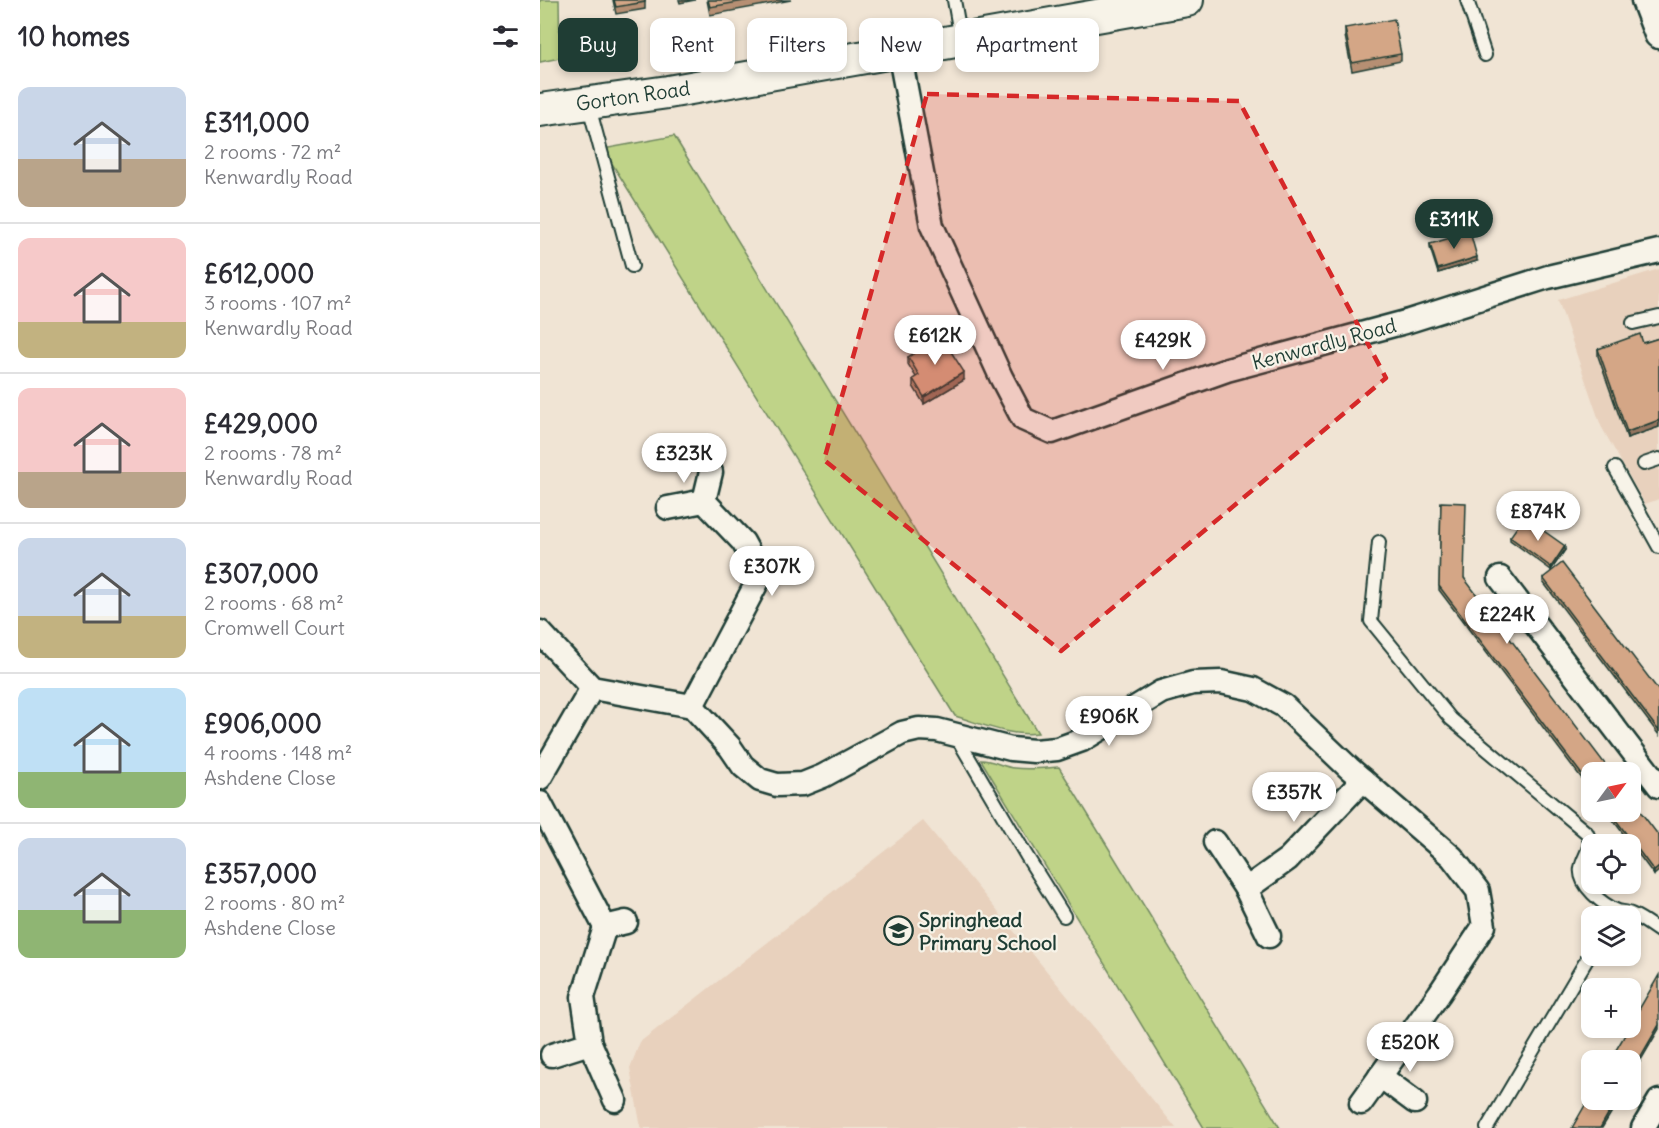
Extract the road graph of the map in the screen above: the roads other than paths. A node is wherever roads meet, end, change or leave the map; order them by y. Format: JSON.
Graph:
{"nodes":[{"id":1,"x":954,"y":0,"type":"edge"},
{"id":2,"x":1187,"y":0,"type":"edge"},
{"id":3,"x":1467,"y":0,"type":"edge"},
{"id":4,"x":1646,"y":0,"type":"edge"},
{"id":5,"x":957,"y":18,"type":"edge"},
{"id":6,"x":1085,"y":18,"type":"edge"},
{"id":7,"x":1659,"y":34,"type":"edge"},
{"id":8,"x":1485,"y":55,"type":"dead end"},
{"id":9,"x":859,"y":58,"type":"edge"},
{"id":10,"x":903,"y":72,"type":"edge"},
{"id":11,"x":587,"y":102,"type":"junction"},
{"id":12,"x":540,"y":110,"type":"edge"},
{"id":13,"x":1659,"y":251,"type":"edge"},
{"id":14,"x":632,"y":266,"type":"dead end"},
{"id":15,"x":1659,"y":316,"type":"edge"},
{"id":16,"x":1633,"y":323,"type":"dead end"},
{"id":17,"x":1659,"y":459,"type":"edge"},
{"id":18,"x":1644,"y":464,"type":"dead end"},
{"id":19,"x":1615,"y":468,"type":"dead end"},
{"id":20,"x":711,"y":472,"type":"dead end"},
{"id":21,"x":704,"y":501,"type":"junction"},
{"id":22,"x":668,"y":508,"type":"dead end"},
{"id":23,"x":1379,"y":542,"type":"dead end"},
{"id":24,"x":1659,"y":547,"type":"edge"},
{"id":25,"x":1500,"y":578,"type":"dead end"},
{"id":26,"x":540,"y":632,"type":"edge"},
{"id":27,"x":592,"y":688,"type":"junction"},
{"id":28,"x":692,"y":706,"type":"junction"},
{"id":29,"x":956,"y":735,"type":"junction"},
{"id":30,"x":540,"y":778,"type":"edge"},
{"id":31,"x":1363,"y":780,"type":"junction"},
{"id":32,"x":1659,"y":786,"type":"edge"},
{"id":33,"x":540,"y":803,"type":"edge"},
{"id":34,"x":1215,"y":842,"type":"dead end"},
{"id":35,"x":1246,"y":889,"type":"junction"},
{"id":36,"x":1606,"y":906,"type":"edge"},
{"id":37,"x":1065,"y":916,"type":"dead end"},
{"id":38,"x":1641,"y":920,"type":"edge"},
{"id":39,"x":1659,"y":931,"type":"edge"},
{"id":40,"x":1269,"y":936,"type":"dead end"},
{"id":41,"x":1583,"y":966,"type":"edge"},
{"id":42,"x":590,"y":1042,"type":"junction"},
{"id":43,"x":552,"y":1055,"type":"dead end"},
{"id":44,"x":1380,"y":1076,"type":"junction"},
{"id":45,"x":615,"y":1100,"type":"dead end"},
{"id":46,"x":1659,"y":1101,"type":"edge"},
{"id":47,"x":1415,"y":1102,"type":"dead end"},
{"id":48,"x":1361,"y":1103,"type":"dead end"},
{"id":49,"x":1487,"y":1128,"type":"edge"},
{"id":50,"x":1643,"y":1128,"type":"edge"}],
"edges":[{"from":1,"to":5,"type":"lane"},
{"from":2,"to":6,"type":"main road","name":"Gorton Road"},
{"from":3,"to":8,"type":"lane"},
{"from":4,"to":7,"type":"street"},
{"from":9,"to":11,"type":"main road","name":"Gorton Road"},
{"from":10,"to":13,"type":"street","name":"Kenwardly Road"},
{"from":11,"to":12,"type":"main road","name":"Gorton Road"},
{"from":11,"to":14,"type":"lane"},
{"from":15,"to":16,"type":"lane"},
{"from":17,"to":18,"type":"lane"},
{"from":19,"to":24,"type":"lane"},
{"from":20,"to":21,"type":"street"},
{"from":21,"to":22,"type":"street"},
{"from":21,"to":28,"type":"street"},
{"from":23,"to":36,"type":"lane"},
{"from":25,"to":32,"type":"street"},
{"from":26,"to":27,"type":"street"},
{"from":27,"to":28,"type":"street"},
{"from":27,"to":30,"type":"street"},
{"from":28,"to":29,"type":"street"},
{"from":29,"to":31,"type":"street"},
{"from":29,"to":37,"type":"lane"},
{"from":31,"to":35,"type":"street"},
{"from":31,"to":44,"type":"street"},
{"from":33,"to":42,"type":"street"},
{"from":34,"to":35,"type":"street"},
{"from":35,"to":40,"type":"street"},
{"from":38,"to":39,"type":"lane"},
{"from":41,"to":49,"type":"lane"},
{"from":42,"to":43,"type":"street"},
{"from":42,"to":45,"type":"street"},
{"from":44,"to":47,"type":"street"},
{"from":44,"to":48,"type":"street"},
{"from":46,"to":50,"type":"street"}]}
